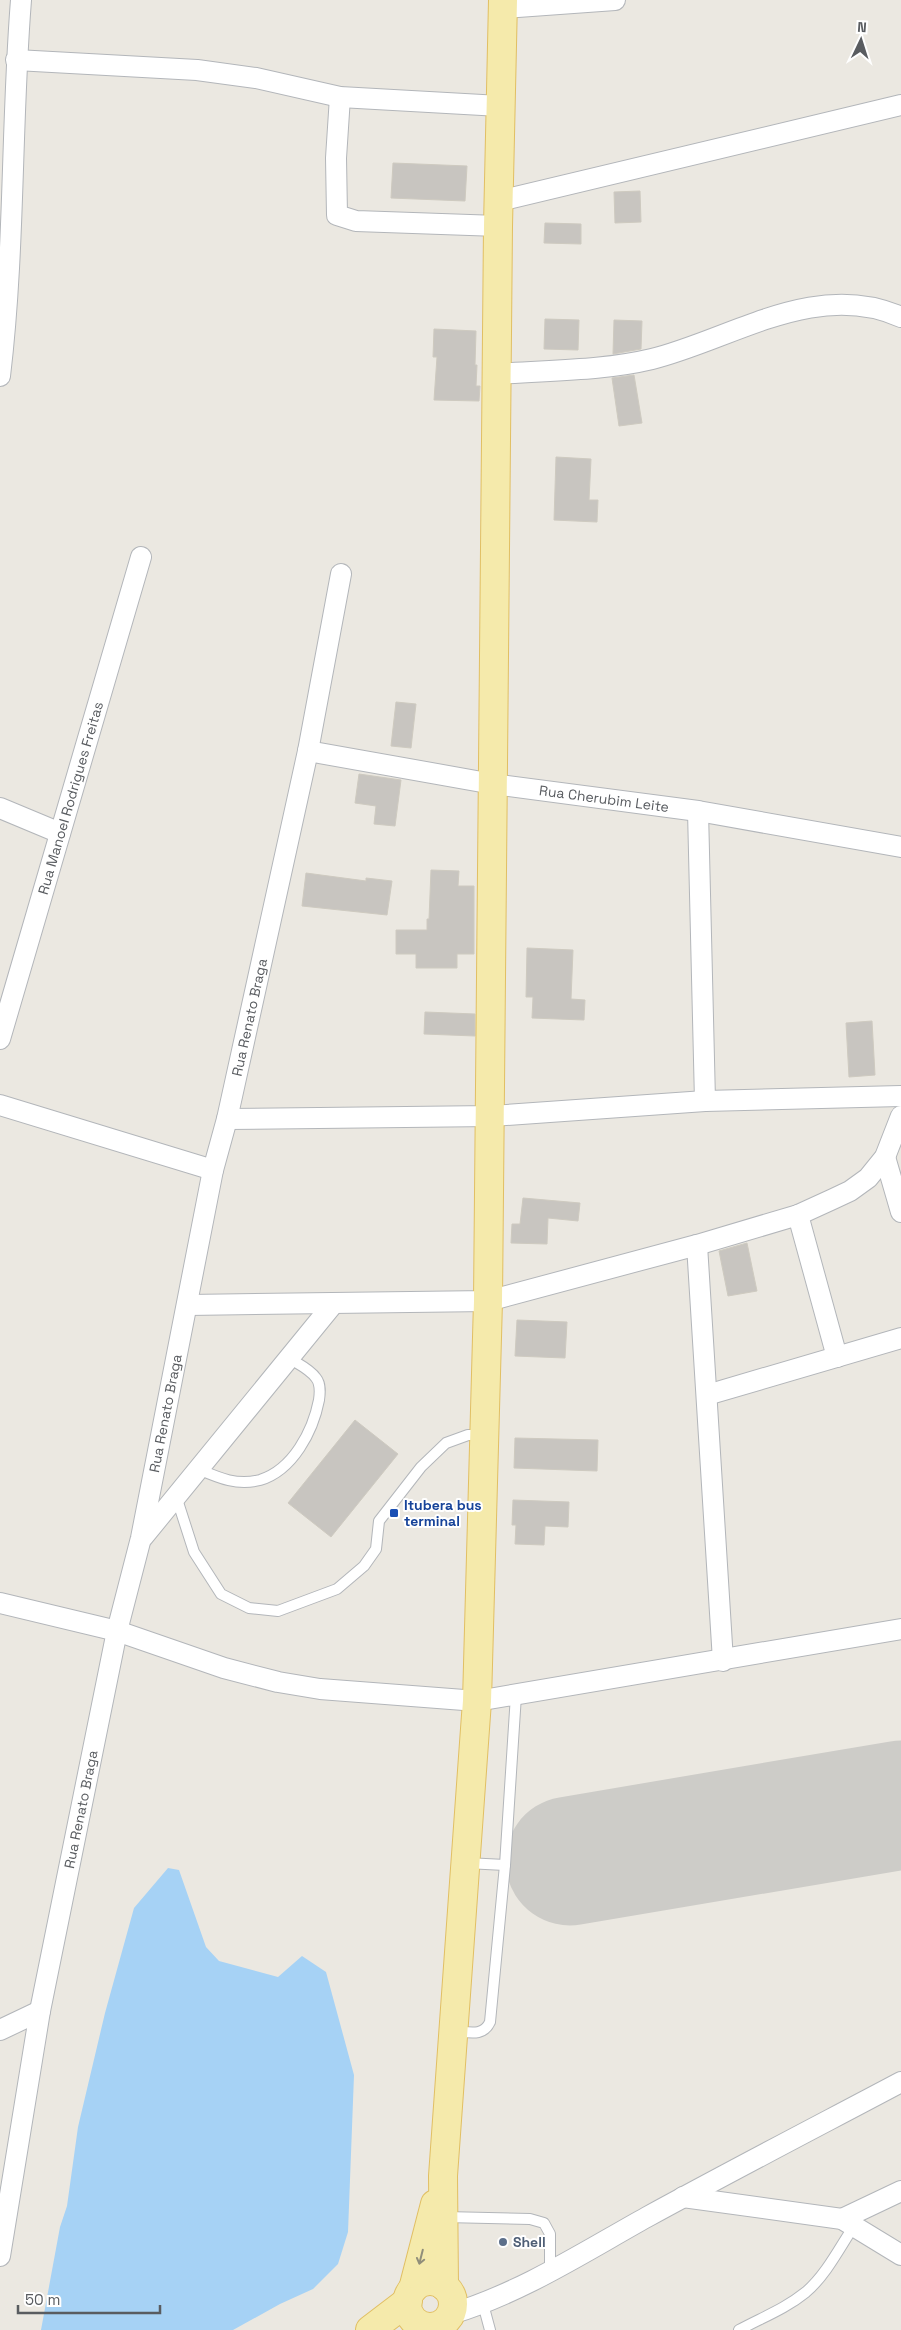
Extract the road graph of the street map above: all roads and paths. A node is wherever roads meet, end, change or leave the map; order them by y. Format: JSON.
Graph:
{"nodes":[{"id":1,"x":21,"y":0,"type":"edge"},
{"id":2,"x":615,"y":0,"type":"edge"},
{"id":3,"x":503,"y":4,"type":"edge"},
{"id":4,"x":16,"y":60,"type":"junction"},
{"id":5,"x":340,"y":97,"type":"junction"},
{"id":6,"x":901,"y":105,"type":"edge"},
{"id":7,"x":500,"y":106,"type":"junction"},
{"id":8,"x":499,"y":213,"type":"junction"},
{"id":9,"x":901,"y":317,"type":"edge"},
{"id":10,"x":3,"y":320,"type":"edge"},
{"id":11,"x":497,"y":374,"type":"junction"},
{"id":12,"x":0,"y":376,"type":"edge"},
{"id":13,"x":141,"y":557,"type":"dead end"},
{"id":14,"x":341,"y":574,"type":"dead end"},
{"id":15,"x":308,"y":751,"type":"junction"},
{"id":16,"x":493,"y":784,"type":"junction"},
{"id":17,"x":0,"y":808,"type":"edge"},
{"id":18,"x":698,"y":811,"type":"junction"},
{"id":19,"x":60,"y":833,"type":"junction"},
{"id":20,"x":901,"y":847,"type":"edge"},
{"id":21,"x":0,"y":1038,"type":"edge"},
{"id":22,"x":901,"y":1096,"type":"edge"},
{"id":23,"x":705,"y":1101,"type":"junction"},
{"id":24,"x":0,"y":1105,"type":"edge"},
{"id":25,"x":492,"y":1116,"type":"junction"},
{"id":26,"x":901,"y":1116,"type":"edge"},
{"id":27,"x":227,"y":1119,"type":"junction"},
{"id":28,"x":885,"y":1156,"type":"junction"},
{"id":29,"x":213,"y":1170,"type":"junction"},
{"id":30,"x":901,"y":1212,"type":"edge"},
{"id":31,"x":798,"y":1215,"type":"junction"},
{"id":32,"x":697,"y":1245,"type":"junction"},
{"id":33,"x":488,"y":1301,"type":"junction"},
{"id":34,"x":334,"y":1303,"type":"junction"},
{"id":35,"x":188,"y":1305,"type":"junction"},
{"id":36,"x":901,"y":1338,"type":"edge"},
{"id":37,"x":837,"y":1357,"type":"junction"},
{"id":38,"x":289,"y":1358,"type":"junction"},
{"id":39,"x":707,"y":1395,"type":"junction"},
{"id":40,"x":484,"y":1434,"type":"junction"},
{"id":41,"x":198,"y":1469,"type":"junction"},
{"id":42,"x":176,"y":1496,"type":"junction"},
{"id":43,"x":141,"y":1538,"type":"junction"},
{"id":44,"x":0,"y":1603,"type":"edge"},
{"id":45,"x":901,"y":1629,"type":"edge"},
{"id":46,"x":117,"y":1631,"type":"junction"},
{"id":47,"x":723,"y":1661,"type":"junction"},
{"id":48,"x":516,"y":1695,"type":"junction"},
{"id":49,"x":477,"y":1701,"type":"junction"},
{"id":50,"x":465,"y":1863,"type":"junction"},
{"id":51,"x":505,"y":1865,"type":"junction"},
{"id":52,"x":40,"y":2012,"type":"junction"},
{"id":53,"x":0,"y":2030,"type":"edge"},
{"id":54,"x":453,"y":2032,"type":"junction"},
{"id":55,"x":901,"y":2082,"type":"edge"},
{"id":56,"x":443,"y":2176,"type":"junction"},
{"id":57,"x":901,"y":2191,"type":"edge"},
{"id":58,"x":684,"y":2197,"type":"junction"},
{"id":59,"x":444,"y":2217,"type":"junction"},
{"id":60,"x":848,"y":2222,"type":"junction"},
{"id":61,"x":901,"y":2255,"type":"edge"},
{"id":62,"x":0,"y":2256,"type":"edge"},
{"id":63,"x":550,"y":2271,"type":"junction"},
{"id":64,"x":444,"y":2286,"type":"junction"},
{"id":65,"x":410,"y":2295,"type":"junction"},
{"id":66,"x":483,"y":2304,"type":"junction"},
{"id":67,"x":434,"y":2326,"type":"edge"},
{"id":68,"x":370,"y":2330,"type":"edge"},
{"id":69,"x":490,"y":2330,"type":"edge"},
{"id":70,"x":740,"y":2330,"type":"edge"}],
"edges":[{"from":1,"to":4,"type":"street"},
{"from":2,"to":3,"type":"street"},
{"from":3,"to":7,"type":"main road"},
{"from":4,"to":5,"type":"street"},
{"from":4,"to":10,"type":"street"},
{"from":5,"to":7,"type":"street"},
{"from":5,"to":8,"type":"street"},
{"from":6,"to":8,"type":"street"},
{"from":7,"to":8,"type":"main road"},
{"from":8,"to":11,"type":"main road"},
{"from":9,"to":11,"type":"street"},
{"from":10,"to":12,"type":"street"},
{"from":11,"to":16,"type":"main road"},
{"from":13,"to":19,"type":"street","name":"Rua Manoel Rodrigues Freitas"},
{"from":14,"to":15,"type":"street","name":"Rua Renato Braga"},
{"from":15,"to":16,"type":"street","name":"Rua Cherubim Leite"},
{"from":15,"to":27,"type":"street","name":"Rua Renato Braga"},
{"from":16,"to":18,"type":"street","name":"Rua Cherubim Leite"},
{"from":16,"to":25,"type":"main road"},
{"from":17,"to":19,"type":"street"},
{"from":18,"to":20,"type":"street","name":"Rua Cherubim Leite"},
{"from":18,"to":23,"type":"street"},
{"from":19,"to":21,"type":"street","name":"Rua Manoel Rodrigues Freitas"},
{"from":22,"to":23,"type":"street"},
{"from":23,"to":25,"type":"street"},
{"from":24,"to":29,"type":"street"},
{"from":25,"to":27,"type":"street"},
{"from":25,"to":33,"type":"main road"},
{"from":26,"to":28,"type":"street"},
{"from":27,"to":29,"type":"street","name":"Rua Renato Braga"},
{"from":28,"to":30,"type":"street"},
{"from":28,"to":31,"type":"street"},
{"from":29,"to":35,"type":"street","name":"Rua Renato Braga"},
{"from":31,"to":32,"type":"street"},
{"from":31,"to":37,"type":"street"},
{"from":32,"to":33,"type":"street"},
{"from":32,"to":39,"type":"street"},
{"from":33,"to":34,"type":"street"},
{"from":33,"to":40,"type":"main road"},
{"from":34,"to":35,"type":"street"},
{"from":34,"to":38,"type":"street"},
{"from":35,"to":43,"type":"street","name":"Rua Renato Braga"},
{"from":36,"to":37,"type":"street"},
{"from":37,"to":39,"type":"street"},
{"from":38,"to":41,"type":"street"},
{"from":38,"to":41,"type":"lane"},
{"from":39,"to":47,"type":"street"},
{"from":40,"to":42,"type":"lane"},
{"from":40,"to":49,"type":"main road"},
{"from":41,"to":42,"type":"street"},
{"from":42,"to":43,"type":"street"},
{"from":43,"to":46,"type":"street","name":"Rua Renato Braga"},
{"from":44,"to":46,"type":"street"},
{"from":45,"to":47,"type":"street"},
{"from":46,"to":49,"type":"street"},
{"from":46,"to":52,"type":"street","name":"Rua Renato Braga"},
{"from":47,"to":48,"type":"street"},
{"from":48,"to":49,"type":"street"},
{"from":48,"to":51,"type":"lane"},
{"from":49,"to":50,"type":"main road"},
{"from":50,"to":51,"type":"lane"},
{"from":50,"to":54,"type":"main road"},
{"from":51,"to":54,"type":"lane"},
{"from":52,"to":53,"type":"street"},
{"from":52,"to":62,"type":"street","name":"Rua Renato Braga"},
{"from":54,"to":56,"type":"main road"},
{"from":55,"to":58,"type":"street"},
{"from":56,"to":59,"type":"main road"},
{"from":56,"to":65,"type":"main road","one_way":true},
{"from":57,"to":60,"type":"street"},
{"from":58,"to":60,"type":"street"},
{"from":58,"to":63,"type":"street"},
{"from":59,"to":63,"type":"lane"},
{"from":59,"to":64,"type":"main road"},
{"from":60,"to":61,"type":"street"},
{"from":60,"to":70,"type":"lane"},
{"from":63,"to":66,"type":"street"},
{"from":64,"to":65,"type":"main road"},
{"from":64,"to":67,"type":"main road"},
{"from":65,"to":67,"type":"main road"},
{"from":65,"to":68,"type":"main road"},
{"from":66,"to":67,"type":"street"},
{"from":66,"to":69,"type":"lane"}]}
